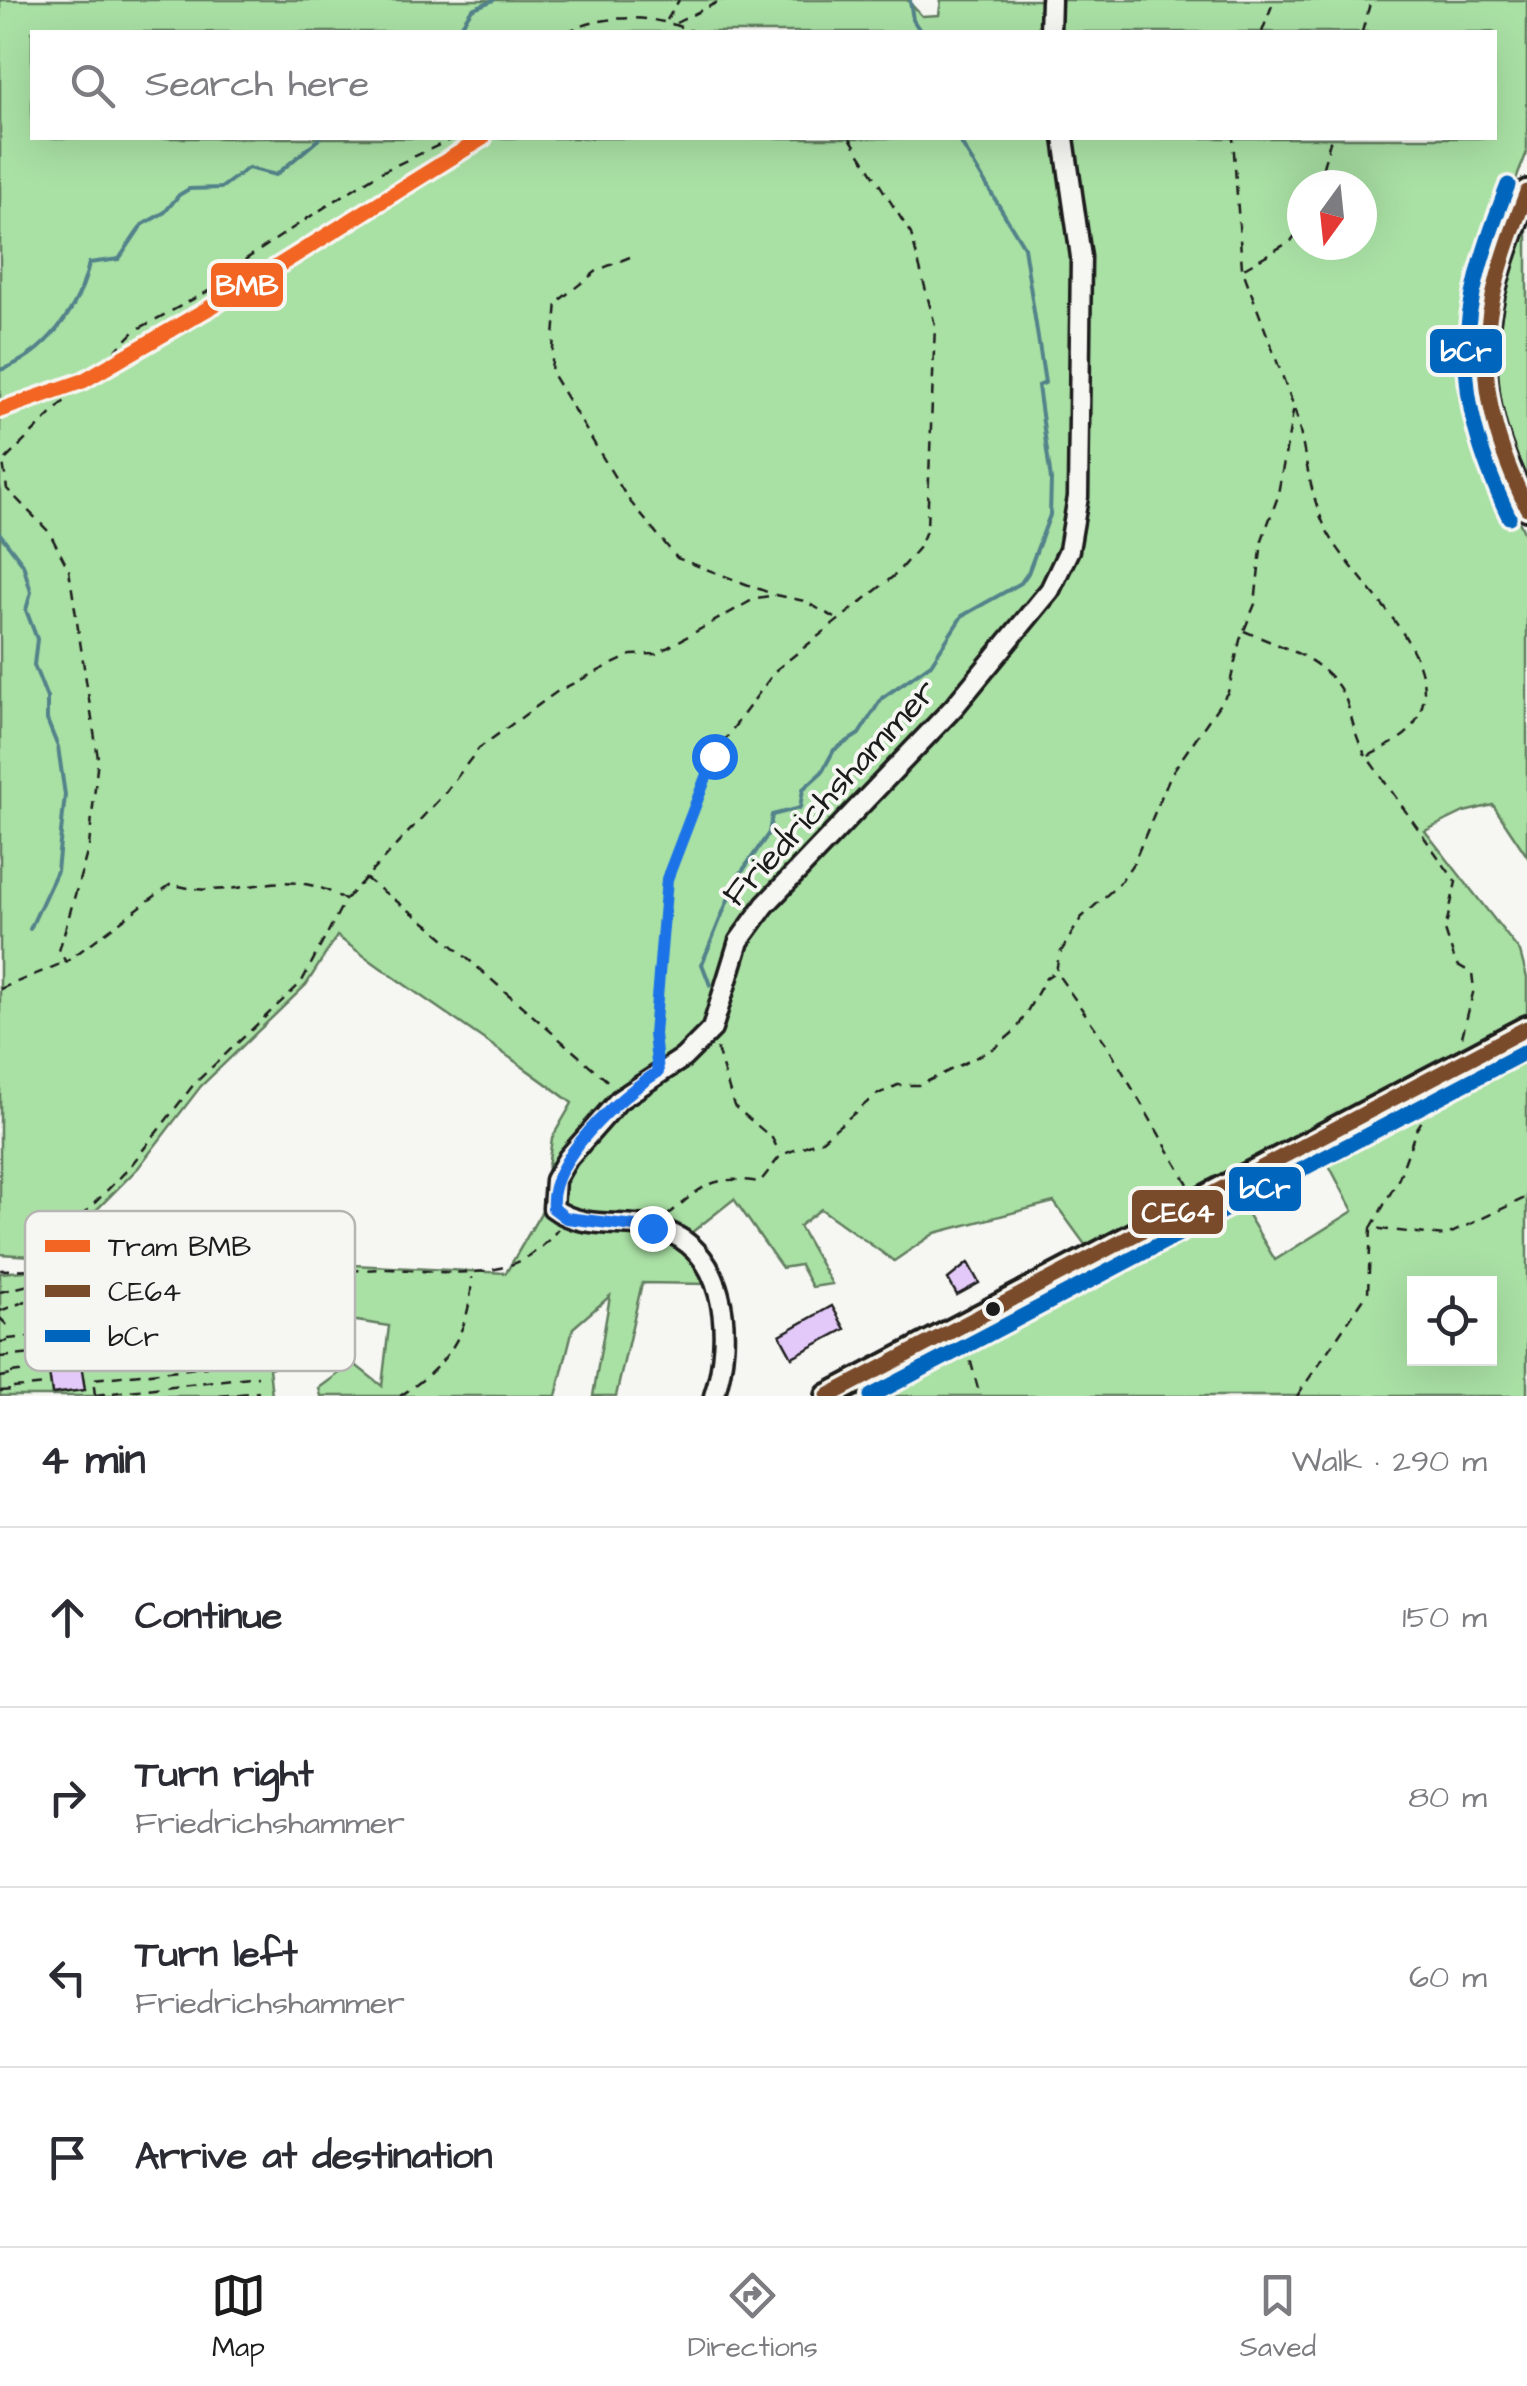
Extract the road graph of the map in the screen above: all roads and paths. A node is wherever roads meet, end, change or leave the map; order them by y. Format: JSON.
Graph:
{"nodes":[{"id":1,"x":679,"y":0,"type":"edge"},
{"id":2,"x":722,"y":0,"type":"edge"},
{"id":3,"x":1050,"y":0,"type":"edge"},
{"id":4,"x":1274,"y":0,"type":"edge"},
{"id":5,"x":1371,"y":0,"type":"edge"},
{"id":6,"x":667,"y":20,"type":"junction"},
{"id":7,"x":675,"y":24,"type":"junction"},
{"id":8,"x":572,"y":30,"type":"edge"},
{"id":9,"x":689,"y":30,"type":"edge"},
{"id":10,"x":1050,"y":30,"type":"edge"},
{"id":11,"x":1263,"y":30,"type":"edge"},
{"id":12,"x":1363,"y":30,"type":"edge"},
{"id":13,"x":450,"y":140,"type":"edge"},
{"id":14,"x":851,"y":140,"type":"edge"},
{"id":15,"x":1064,"y":140,"type":"edge"},
{"id":16,"x":1233,"y":140,"type":"edge"},
{"id":17,"x":1330,"y":140,"type":"edge"},
{"id":18,"x":1322,"y":170,"type":"edge"},
{"id":19,"x":1527,"y":192,"type":"edge"},
{"id":20,"x":1287,"y":244,"type":"edge"},
{"id":21,"x":630,"y":257,"type":"dead end"},
{"id":22,"x":1242,"y":268,"type":"junction"},
{"id":23,"x":99,"y":368,"type":"junction"},
{"id":24,"x":0,"y":404,"type":"edge"},
{"id":25,"x":1294,"y":406,"type":"junction"},
{"id":26,"x":1527,"y":508,"type":"edge"},
{"id":27,"x":776,"y":596,"type":"junction"},
{"id":28,"x":837,"y":619,"type":"junction"},
{"id":29,"x":1244,"y":630,"type":"junction"},
{"id":30,"x":1367,"y":758,"type":"junction"},
{"id":31,"x":366,"y":878,"type":"junction"},
{"id":32,"x":345,"y":900,"type":"junction"},
{"id":33,"x":66,"y":962,"type":"junction"},
{"id":34,"x":1056,"y":972,"type":"junction"},
{"id":35,"x":0,"y":989,"type":"edge"},
{"id":36,"x":1527,"y":1028,"type":"edge"},
{"id":37,"x":705,"y":1038,"type":"junction"},
{"id":38,"x":1453,"y":1068,"type":"junction"},
{"id":39,"x":658,"y":1072,"type":"junction"},
{"id":40,"x":625,"y":1095,"type":"junction"},
{"id":41,"x":781,"y":1155,"type":"junction"},
{"id":42,"x":1527,"y":1197,"type":"edge"},
{"id":43,"x":1198,"y":1202,"type":"junction"},
{"id":44,"x":87,"y":1211,"type":"edge"},
{"id":45,"x":566,"y":1218,"type":"junction"},
{"id":46,"x":652,"y":1228,"type":"junction"},
{"id":47,"x":1372,"y":1228,"type":"junction"},
{"id":48,"x":25,"y":1268,"type":"edge"},
{"id":49,"x":0,"y":1270,"type":"edge"},
{"id":50,"x":355,"y":1270,"type":"edge"},
{"id":51,"x":472,"y":1275,"type":"junction"},
{"id":52,"x":25,"y":1286,"type":"edge"},
{"id":53,"x":0,"y":1292,"type":"edge"},
{"id":54,"x":25,"y":1301,"type":"edge"},
{"id":55,"x":0,"y":1311,"type":"edge"},
{"id":56,"x":0,"y":1318,"type":"edge"},
{"id":57,"x":960,"y":1326,"type":"junction"},
{"id":58,"x":0,"y":1327,"type":"edge"},
{"id":59,"x":25,"y":1338,"type":"edge"},
{"id":60,"x":0,"y":1342,"type":"edge"},
{"id":61,"x":25,"y":1355,"type":"edge"},
{"id":62,"x":0,"y":1357,"type":"edge"},
{"id":63,"x":34,"y":1371,"type":"edge"},
{"id":64,"x":164,"y":1371,"type":"edge"},
{"id":65,"x":0,"y":1376,"type":"edge"},
{"id":66,"x":258,"y":1376,"type":"dead end"},
{"id":67,"x":47,"y":1385,"type":"dead end"},
{"id":68,"x":0,"y":1391,"type":"edge"},
{"id":69,"x":260,"y":1392,"type":"dead end"},
{"id":70,"x":95,"y":1395,"type":"edge"},
{"id":71,"x":219,"y":1396,"type":"edge"},
{"id":72,"x":400,"y":1396,"type":"edge"},
{"id":73,"x":714,"y":1396,"type":"edge"},
{"id":74,"x":828,"y":1396,"type":"edge"},
{"id":75,"x":980,"y":1396,"type":"edge"},
{"id":76,"x":1297,"y":1396,"type":"edge"}],
"edges":[{"from":1,"to":6,"type":"path"},
{"from":2,"to":7,"type":"path"},
{"from":3,"to":10,"type":"street"},
{"from":4,"to":11,"type":"path"},
{"from":5,"to":12,"type":"path"},
{"from":6,"to":7,"type":"path"},
{"from":6,"to":8,"type":"path"},
{"from":7,"to":9,"type":"path"},
{"from":13,"to":23,"type":"path"},
{"from":14,"to":28,"type":"path"},
{"from":15,"to":37,"type":"street","name":"Friedrichshammer"},
{"from":16,"to":22,"type":"path"},
{"from":17,"to":18,"type":"path"},
{"from":19,"to":26,"type":"main road"},
{"from":20,"to":22,"type":"path"},
{"from":21,"to":27,"type":"path"},
{"from":22,"to":25,"type":"path"},
{"from":23,"to":24,"type":"path"},
{"from":23,"to":33,"type":"path"},
{"from":25,"to":29,"type":"path"},
{"from":25,"to":30,"type":"path"},
{"from":27,"to":28,"type":"path"},
{"from":27,"to":31,"type":"path"},
{"from":28,"to":39,"type":"path"},
{"from":29,"to":30,"type":"path"},
{"from":29,"to":34,"type":"path"},
{"from":30,"to":38,"type":"path"},
{"from":31,"to":32,"type":"path"},
{"from":31,"to":40,"type":"path"},
{"from":32,"to":33,"type":"path"},
{"from":32,"to":44,"type":"path"},
{"from":33,"to":35,"type":"path"},
{"from":34,"to":41,"type":"path"},
{"from":34,"to":43,"type":"path"},
{"from":36,"to":38,"type":"main road"},
{"from":37,"to":39,"type":"street"},
{"from":37,"to":41,"type":"path"},
{"from":38,"to":43,"type":"main road"},
{"from":38,"to":47,"type":"path"},
{"from":39,"to":40,"type":"street"},
{"from":40,"to":45,"type":"street"},
{"from":41,"to":46,"type":"path"},
{"from":42,"to":47,"type":"path"},
{"from":43,"to":57,"type":"main road"},
{"from":45,"to":46,"type":"street"},
{"from":45,"to":51,"type":"path"},
{"from":46,"to":73,"type":"street"},
{"from":47,"to":76,"type":"path"},
{"from":48,"to":49,"type":"path"},
{"from":50,"to":51,"type":"path"},
{"from":51,"to":72,"type":"path"},
{"from":52,"to":53,"type":"path"},
{"from":54,"to":55,"type":"path"},
{"from":56,"to":58,"type":"path"},
{"from":57,"to":74,"type":"main road"},
{"from":57,"to":75,"type":"path"},
{"from":59,"to":60,"type":"path"},
{"from":61,"to":62,"type":"path"},
{"from":63,"to":65,"type":"path"},
{"from":64,"to":70,"type":"path"},
{"from":66,"to":70,"type":"path"},
{"from":67,"to":68,"type":"path"},
{"from":69,"to":71,"type":"path"}]}
